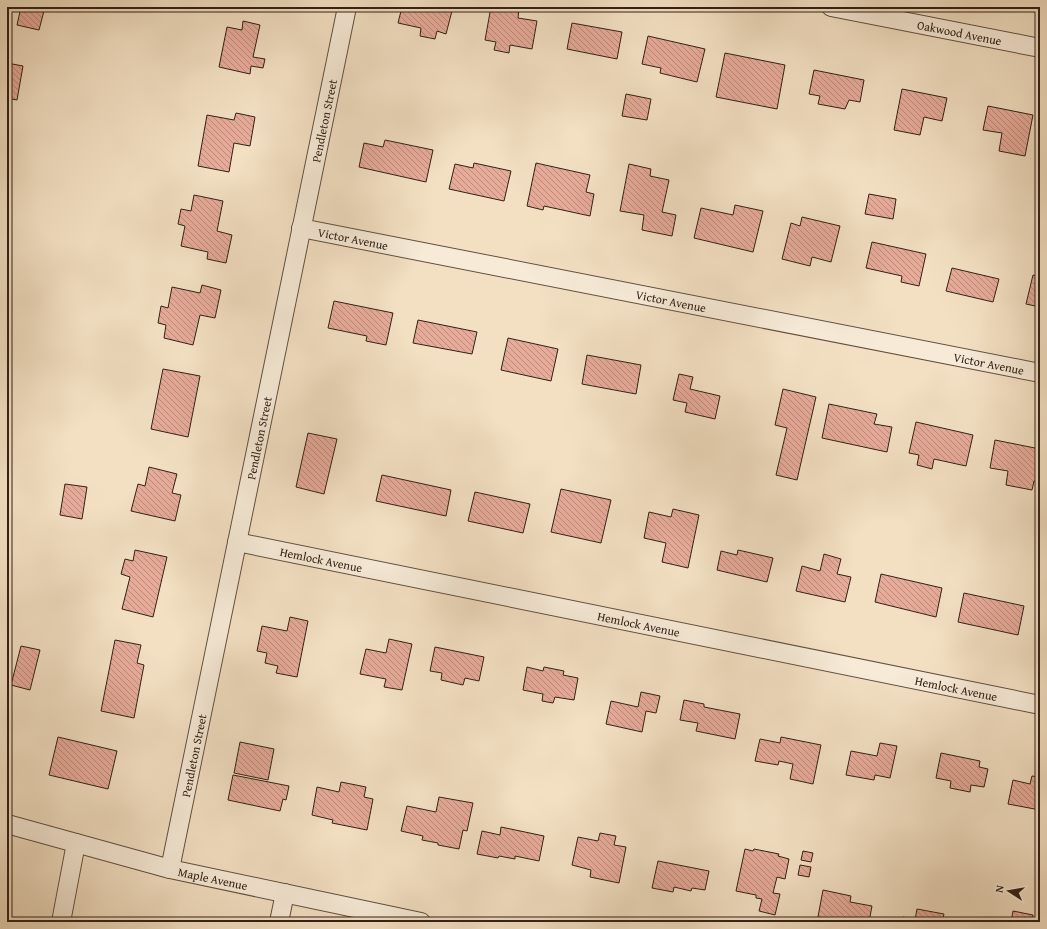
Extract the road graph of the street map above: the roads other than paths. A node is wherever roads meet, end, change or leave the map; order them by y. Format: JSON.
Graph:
{"nodes":[{"id":1,"x":347,"y":7,"type":"edge"},
{"id":2,"x":831,"y":7,"type":"edge"},
{"id":3,"x":1040,"y":48,"type":"edge"},
{"id":4,"x":301,"y":228,"type":"junction"},
{"id":5,"x":1040,"y":373,"type":"edge"},
{"id":6,"x":237,"y":542,"type":"junction"},
{"id":7,"x":1040,"y":705,"type":"edge"},
{"id":8,"x":7,"y":824,"type":"edge"},
{"id":9,"x":76,"y":843,"type":"junction"},
{"id":10,"x":170,"y":869,"type":"junction"},
{"id":11,"x":285,"y":893,"type":"junction"},
{"id":12,"x":61,"y":922,"type":"edge"},
{"id":13,"x":279,"y":922,"type":"edge"},
{"id":14,"x":421,"y":922,"type":"edge"}],
"edges":[{"from":1,"to":4,"type":"street","name":"Pendleton Street"},
{"from":2,"to":3,"type":"street","name":"Oakwood Avenue"},
{"from":4,"to":5,"type":"street","name":"Victor Avenue"},
{"from":4,"to":6,"type":"street","name":"Pendleton Street"},
{"from":6,"to":7,"type":"street","name":"Hemlock Avenue"},
{"from":6,"to":10,"type":"street","name":"Pendleton Street"},
{"from":8,"to":9,"type":"street","name":"Maple Avenue"},
{"from":9,"to":10,"type":"street","name":"Maple Avenue"},
{"from":9,"to":12,"type":"street"},
{"from":10,"to":11,"type":"street","name":"Maple Avenue"},
{"from":11,"to":13,"type":"street"},
{"from":11,"to":14,"type":"street","name":"Maple Avenue"}]}
